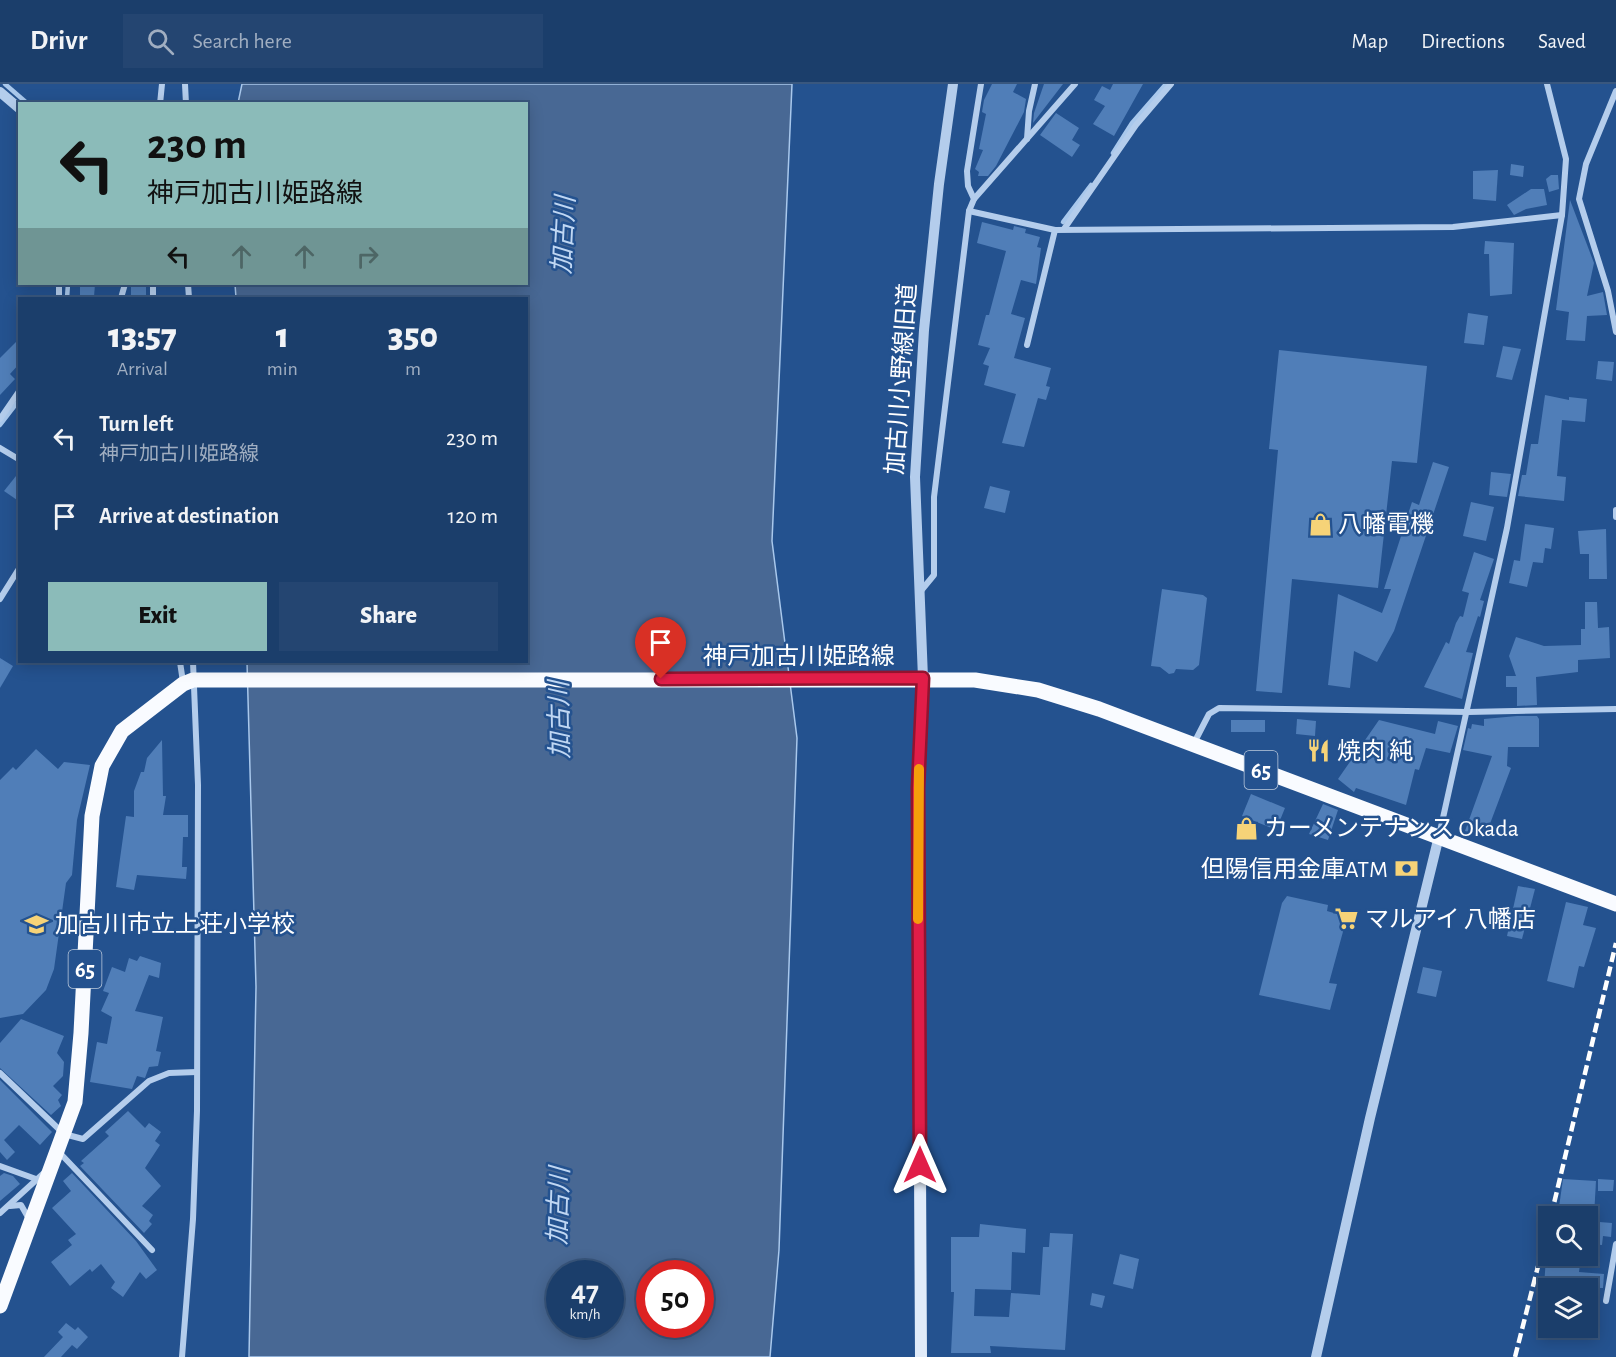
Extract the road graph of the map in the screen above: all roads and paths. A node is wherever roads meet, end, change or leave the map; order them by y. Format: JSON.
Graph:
{"nodes":[{"id":1,"x":162,"y":84,"type":"edge"},
{"id":2,"x":185,"y":84,"type":"edge"},
{"id":3,"x":952,"y":84,"type":"edge"},
{"id":4,"x":981,"y":84,"type":"edge"},
{"id":5,"x":1035,"y":84,"type":"edge"},
{"id":6,"x":1075,"y":84,"type":"edge"},
{"id":7,"x":1171,"y":84,"type":"edge"},
{"id":8,"x":1547,"y":84,"type":"edge"},
{"id":9,"x":0,"y":92,"type":"edge"},
{"id":10,"x":1616,"y":92,"type":"edge"},
{"id":11,"x":160,"y":102,"type":"edge"},
{"id":12,"x":186,"y":102,"type":"edge"},
{"id":13,"x":18,"y":107,"type":"edge"},
{"id":14,"x":1027,"y":139,"type":"junction"},
{"id":15,"x":1563,"y":197,"type":"junction"},
{"id":16,"x":974,"y":199,"type":"junction"},
{"id":17,"x":1579,"y":199,"type":"junction"},
{"id":18,"x":969,"y":211,"type":"junction"},
{"id":19,"x":1562,"y":215,"type":"junction"},
{"id":20,"x":1064,"y":229,"type":"junction"},
{"id":21,"x":1055,"y":230,"type":"junction"},
{"id":22,"x":1616,"y":332,"type":"edge"},
{"id":23,"x":1027,"y":345,"type":"dead end"},
{"id":24,"x":18,"y":393,"type":"edge"},
{"id":25,"x":0,"y":419,"type":"edge"},
{"id":26,"x":0,"y":448,"type":"edge"},
{"id":27,"x":18,"y":459,"type":"edge"},
{"id":28,"x":1616,"y":510,"type":"edge"},
{"id":29,"x":1616,"y":517,"type":"edge"},
{"id":30,"x":18,"y":570,"type":"edge"},
{"id":31,"x":919,"y":593,"type":"junction"},
{"id":32,"x":0,"y":599,"type":"edge"},
{"id":33,"x":180,"y":663,"type":"edge"},
{"id":34,"x":194,"y":663,"type":"edge"},
{"id":35,"x":923,"y":678,"type":"junction"},
{"id":36,"x":188,"y":682,"type":"junction"},
{"id":37,"x":1616,"y":709,"type":"edge"},
{"id":38,"x":1468,"y":712,"type":"junction"},
{"id":39,"x":1193,"y":745,"type":"junction"},
{"id":40,"x":1439,"y":836,"type":"junction"},
{"id":41,"x":1616,"y":904,"type":"edge"},
{"id":42,"x":197,"y":1072,"type":"junction"},
{"id":43,"x":0,"y":1073,"type":"edge"},
{"id":44,"x":64,"y":1134,"type":"junction"},
{"id":45,"x":58,"y":1150,"type":"junction"},
{"id":46,"x":0,"y":1166,"type":"edge"},
{"id":47,"x":52,"y":1166,"type":"junction"},
{"id":48,"x":36,"y":1179,"type":"junction"},
{"id":49,"x":7,"y":1206,"type":"junction"},
{"id":50,"x":0,"y":1213,"type":"edge"},
{"id":51,"x":30,"y":1226,"type":"junction"},
{"id":52,"x":1616,"y":1244,"type":"edge"},
{"id":53,"x":153,"y":1250,"type":"dead end"},
{"id":54,"x":1606,"y":1301,"type":"dead end"},
{"id":55,"x":0,"y":1306,"type":"edge"},
{"id":56,"x":182,"y":1357,"type":"edge"},
{"id":57,"x":921,"y":1357,"type":"edge"},
{"id":58,"x":1316,"y":1357,"type":"edge"}],
"edges":[{"from":1,"to":11,"type":"street"},
{"from":2,"to":12,"type":"street"},
{"from":3,"to":31,"type":"street","name":"加古川小野線旧道"},
{"from":4,"to":16,"type":"street"},
{"from":5,"to":14,"type":"street"},
{"from":6,"to":14,"type":"street"},
{"from":7,"to":20,"type":"street"},
{"from":8,"to":15,"type":"street"},
{"from":9,"to":13,"type":"street"},
{"from":10,"to":17,"type":"street"},
{"from":14,"to":16,"type":"street"},
{"from":15,"to":17,"type":"street"},
{"from":15,"to":19,"type":"street"},
{"from":16,"to":18,"type":"street"},
{"from":17,"to":22,"type":"street"},
{"from":18,"to":21,"type":"street"},
{"from":18,"to":31,"type":"street"},
{"from":19,"to":20,"type":"street"},
{"from":19,"to":38,"type":"street"},
{"from":20,"to":21,"type":"street"},
{"from":21,"to":23,"type":"street"},
{"from":24,"to":25,"type":"street"},
{"from":26,"to":27,"type":"street"},
{"from":28,"to":29,"type":"street"},
{"from":30,"to":32,"type":"street"},
{"from":31,"to":35,"type":"street","name":"加古川小野線旧道"},
{"from":33,"to":36,"type":"street"},
{"from":34,"to":36,"type":"street"},
{"from":35,"to":36,"type":"main road","name":"神戸加古川姫路線","number":"65"},
{"from":35,"to":39,"type":"main road","name":"神戸加古川姫路線","number":"65"},
{"from":35,"to":57,"type":"main road"},
{"from":36,"to":42,"type":"street"},
{"from":36,"to":44,"type":"main road","number":"65"},
{"from":37,"to":38,"type":"street"},
{"from":38,"to":39,"type":"street"},
{"from":38,"to":40,"type":"street"},
{"from":39,"to":40,"type":"main road","name":"神戸加古川姫路線","number":"65"},
{"from":40,"to":41,"type":"main road","name":"神戸加古川姫路線","number":"65"},
{"from":40,"to":58,"type":"street"},
{"from":42,"to":44,"type":"street"},
{"from":42,"to":56,"type":"street"},
{"from":43,"to":44,"type":"street"},
{"from":44,"to":45,"type":"main road","number":"65"},
{"from":45,"to":47,"type":"main road","number":"65"},
{"from":45,"to":53,"type":"street"},
{"from":46,"to":48,"type":"street"},
{"from":47,"to":48,"type":"street"},
{"from":47,"to":51,"type":"main road","number":"65"},
{"from":48,"to":49,"type":"street"},
{"from":49,"to":50,"type":"street"},
{"from":49,"to":51,"type":"street"},
{"from":51,"to":55,"type":"main road","number":"65"},
{"from":52,"to":54,"type":"street"}]}
